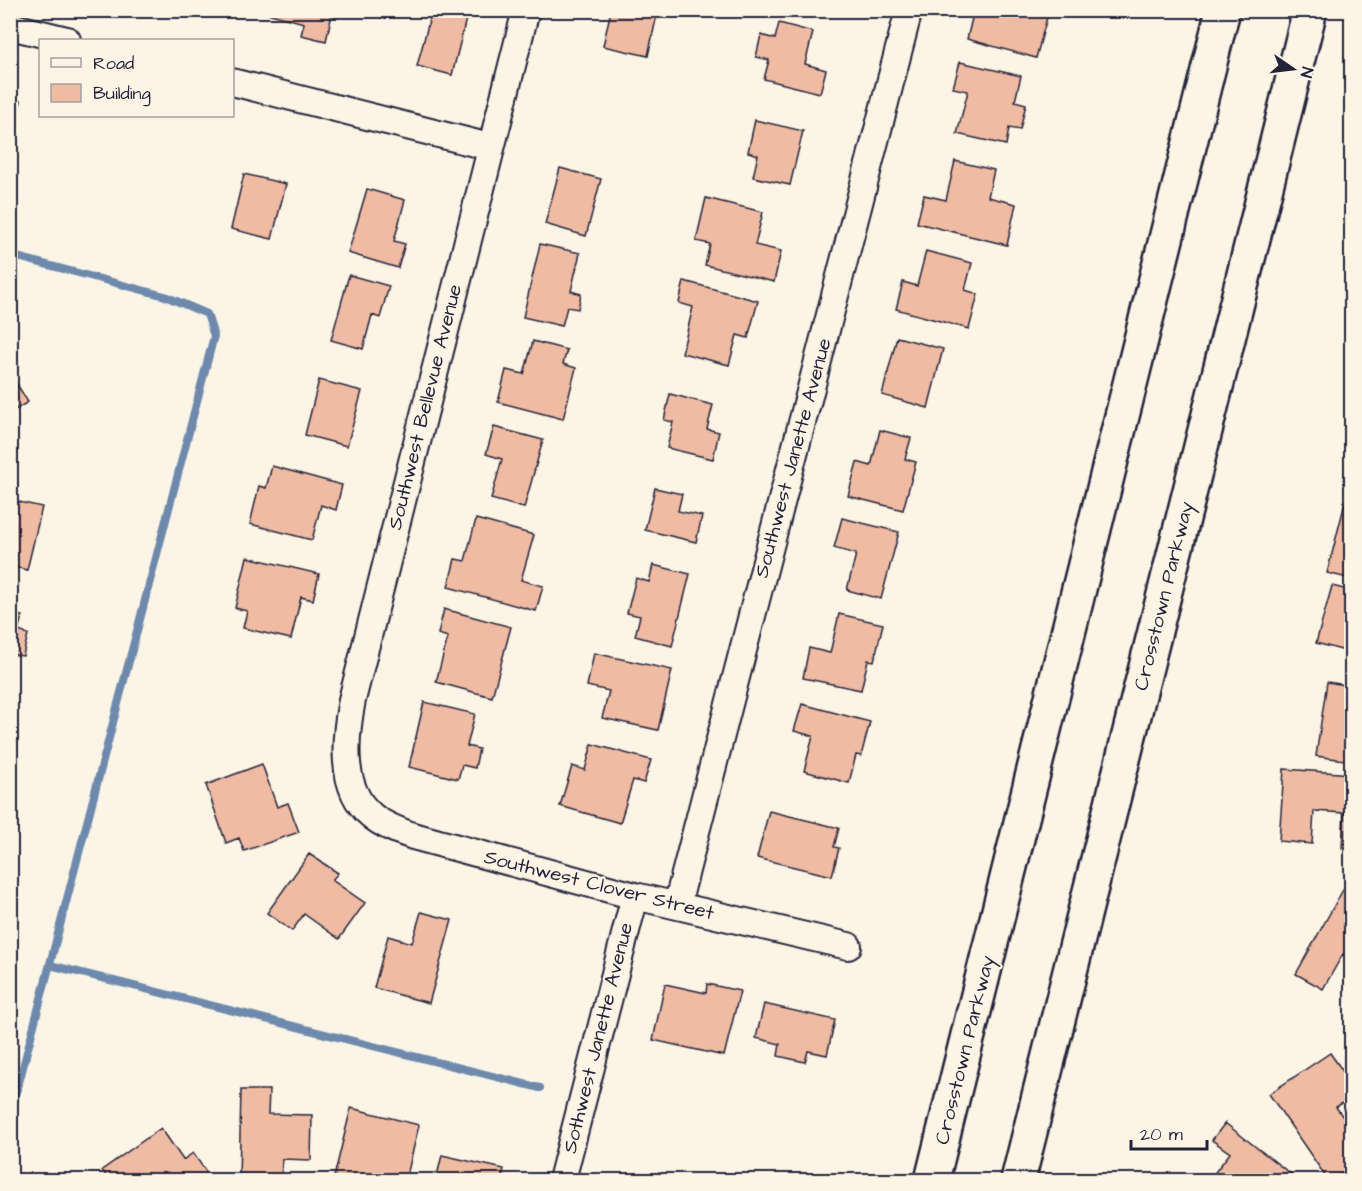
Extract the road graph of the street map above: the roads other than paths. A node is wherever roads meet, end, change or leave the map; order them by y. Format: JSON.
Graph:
{"nodes":[{"id":1,"x":526,"y":10,"type":"edge"},
{"id":2,"x":909,"y":10,"type":"edge"},
{"id":3,"x":1223,"y":10,"type":"edge"},
{"id":4,"x":1310,"y":10,"type":"edge"},
{"id":5,"x":10,"y":26,"type":"edge"},
{"id":6,"x":63,"y":39,"type":"edge"},
{"id":7,"x":234,"y":83,"type":"edge"},
{"id":8,"x":490,"y":147,"type":"junction"},
{"id":9,"x":360,"y":803,"type":"joint"},
{"id":10,"x":635,"y":896,"type":"junction"},
{"id":11,"x":677,"y":905,"type":"junction"},
{"id":12,"x":848,"y":946,"type":"dead end"},
{"id":13,"x":562,"y":1180,"type":"edge"},
{"id":14,"x":932,"y":1180,"type":"edge"},
{"id":15,"x":1018,"y":1180,"type":"edge"}],
"edges":[{"from":1,"to":8,"type":"street","name":"Southwest Bellevue Avenue"},
{"from":2,"to":11,"type":"street","name":"Southwest Janette Avenue"},
{"from":3,"to":14,"type":"main road","name":"Crosstown Parkway"},
{"from":4,"to":15,"type":"main road","name":"Crosstown Parkway"},
{"from":5,"to":6,"type":"street"},
{"from":7,"to":8,"type":"street"},
{"from":8,"to":9,"type":"street","name":"Southwest Bellevue Avenue"},
{"from":9,"to":10,"type":"street","name":"Southwest Clover Street"},
{"from":10,"to":11,"type":"street","name":"Southwest Clover Street"},
{"from":10,"to":13,"type":"street","name":"Sothwest Janette Avenue"},
{"from":11,"to":12,"type":"street","name":"Southwest Clover Street"}]}
